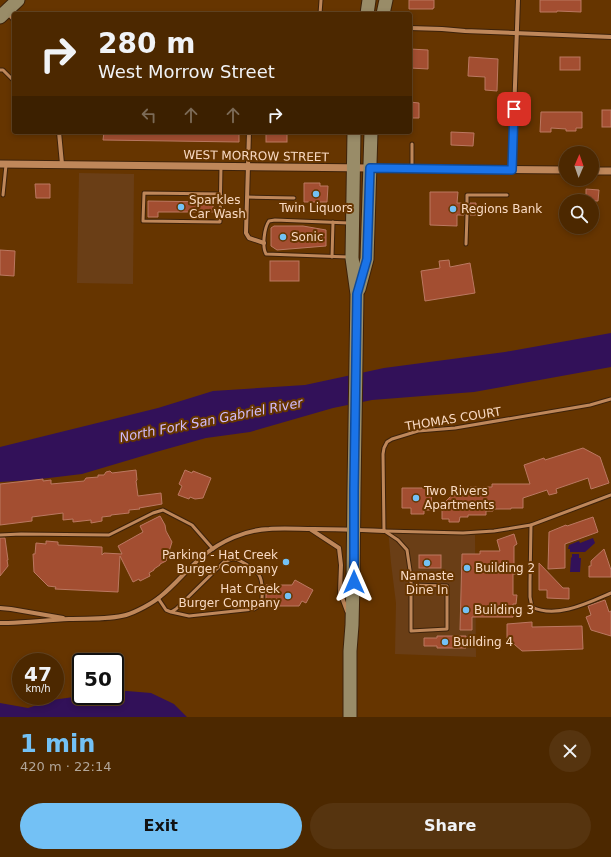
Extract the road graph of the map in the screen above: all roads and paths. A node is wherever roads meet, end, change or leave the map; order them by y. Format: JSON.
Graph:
{"nodes":[{"id":1,"x":18,"y":0,"type":"edge"},
{"id":2,"x":321,"y":0,"type":"edge"},
{"id":3,"x":369,"y":0,"type":"edge"},
{"id":4,"x":518,"y":0,"type":"edge"},
{"id":5,"x":320,"y":12,"type":"edge"},
{"id":6,"x":366,"y":12,"type":"edge"},
{"id":7,"x":7,"y":16,"type":"edge"},
{"id":8,"x":412,"y":28,"type":"edge"},
{"id":9,"x":517,"y":33,"type":"junction"},
{"id":10,"x":611,"y":37,"type":"edge"},
{"id":11,"x":0,"y":70,"type":"edge"},
{"id":12,"x":12,"y":79,"type":"edge"},
{"id":13,"x":59,"y":134,"type":"edge"},
{"id":14,"x":249,"y":134,"type":"edge"},
{"id":15,"x":354,"y":134,"type":"edge"},
{"id":16,"x":371,"y":134,"type":"edge"},
{"id":17,"x":412,"y":144,"type":"dead end"},
{"id":18,"x":3,"y":164,"type":"edge"},
{"id":19,"x":62,"y":164,"type":"junction"},
{"id":20,"x":221,"y":166,"type":"junction"},
{"id":21,"x":248,"y":166,"type":"junction"},
{"id":22,"x":354,"y":168,"type":"junction"},
{"id":23,"x":370,"y":168,"type":"junction"},
{"id":24,"x":412,"y":169,"type":"junction"},
{"id":25,"x":512,"y":170,"type":"junction"},
{"id":26,"x":559,"y":170,"type":"edge"},
{"id":27,"x":599,"y":171,"type":"edge"},
{"id":28,"x":611,"y":171,"type":"edge"},
{"id":29,"x":220,"y":194,"type":"junction"},
{"id":30,"x":3,"y":195,"type":"dead end"},
{"id":31,"x":507,"y":196,"type":"dead end"},
{"id":32,"x":247,"y":197,"type":"junction"},
{"id":33,"x":294,"y":198,"type":"dead end"},
{"id":34,"x":467,"y":203,"type":"dead end"},
{"id":35,"x":467,"y":215,"type":"dead end"},
{"id":36,"x":333,"y":222,"type":"junction"},
{"id":37,"x":353,"y":223,"type":"junction"},
{"id":38,"x":264,"y":243,"type":"junction"},
{"id":39,"x":466,"y":244,"type":"dead end"},
{"id":40,"x":332,"y":257,"type":"junction"},
{"id":41,"x":352,"y":258,"type":"junction"},
{"id":42,"x":357,"y":294,"type":"junction"},
{"id":43,"x":611,"y":399,"type":"edge"},
{"id":44,"x":611,"y":495,"type":"edge"},
{"id":45,"x":531,"y":525,"type":"junction"},
{"id":46,"x":310,"y":529,"type":"junction"},
{"id":47,"x":354,"y":529,"type":"junction"},
{"id":48,"x":384,"y":532,"type":"junction"},
{"id":49,"x":0,"y":535,"type":"edge"},
{"id":50,"x":212,"y":549,"type":"junction"},
{"id":51,"x":411,"y":585,"type":"junction"},
{"id":52,"x":611,"y":593,"type":"edge"},
{"id":53,"x":158,"y":598,"type":"junction"},
{"id":54,"x":0,"y":608,"type":"edge"},
{"id":55,"x":171,"y":612,"type":"junction"},
{"id":56,"x":70,"y":619,"type":"junction"},
{"id":57,"x":0,"y":623,"type":"edge"},
{"id":58,"x":352,"y":625,"type":"junction"},
{"id":59,"x":350,"y":717,"type":"edge"}],
"edges":[{"from":1,"to":7,"type":"main road"},
{"from":2,"to":5,"type":"lane"},
{"from":3,"to":6,"type":"main road"},
{"from":4,"to":9,"type":"street"},
{"from":8,"to":9,"type":"street"},
{"from":9,"to":10,"type":"street"},
{"from":9,"to":25,"type":"street"},
{"from":11,"to":12,"type":"lane"},
{"from":13,"to":19,"type":"street"},
{"from":14,"to":21,"type":"street"},
{"from":15,"to":22,"type":"main road"},
{"from":16,"to":23,"type":"main road"},
{"from":17,"to":24,"type":"lane"},
{"from":18,"to":19,"type":"street","name":"WEST MORROW STREET"},
{"from":18,"to":30,"type":"lane"},
{"from":19,"to":20,"type":"street","name":"WEST MORROW STREET"},
{"from":20,"to":21,"type":"street","name":"WEST MORROW STREET"},
{"from":20,"to":29,"type":"lane"},
{"from":21,"to":22,"type":"street","name":"WEST MORROW STREET"},
{"from":21,"to":32,"type":"street"},
{"from":22,"to":23,"type":"street","name":"WEST MORROW STREET"},
{"from":22,"to":37,"type":"main road"},
{"from":23,"to":24,"type":"street","name":"WEST MORROW STREET"},
{"from":23,"to":42,"type":"main road"},
{"from":24,"to":25,"type":"street","name":"WEST MORROW STREET"},
{"from":25,"to":26,"type":"street","name":"WEST MORROW STREET"},
{"from":27,"to":28,"type":"street"},
{"from":29,"to":29,"type":"lane"},
{"from":31,"to":34,"type":"lane"},
{"from":32,"to":33,"type":"lane"},
{"from":32,"to":38,"type":"street"},
{"from":35,"to":39,"type":"lane"},
{"from":36,"to":37,"type":"lane"},
{"from":36,"to":38,"type":"lane"},
{"from":36,"to":40,"type":"lane"},
{"from":37,"to":41,"type":"main road"},
{"from":38,"to":40,"type":"lane"},
{"from":40,"to":41,"type":"lane"},
{"from":41,"to":42,"type":"main road"},
{"from":42,"to":47,"type":"main road"},
{"from":43,"to":48,"type":"lane","name":"THOMAS COURT"},
{"from":44,"to":45,"type":"lane"},
{"from":45,"to":48,"type":"lane"},
{"from":45,"to":52,"type":"lane"},
{"from":46,"to":47,"type":"street"},
{"from":46,"to":50,"type":"street"},
{"from":46,"to":58,"type":"street"},
{"from":47,"to":48,"type":"street"},
{"from":47,"to":58,"type":"main road"},
{"from":48,"to":51,"type":"lane"},
{"from":49,"to":50,"type":"lane"},
{"from":50,"to":53,"type":"street"},
{"from":51,"to":51,"type":"lane"},
{"from":53,"to":55,"type":"lane"},
{"from":53,"to":56,"type":"street"},
{"from":54,"to":56,"type":"street"},
{"from":55,"to":55,"type":"lane"},
{"from":56,"to":57,"type":"street"},
{"from":58,"to":59,"type":"main road"}]}
